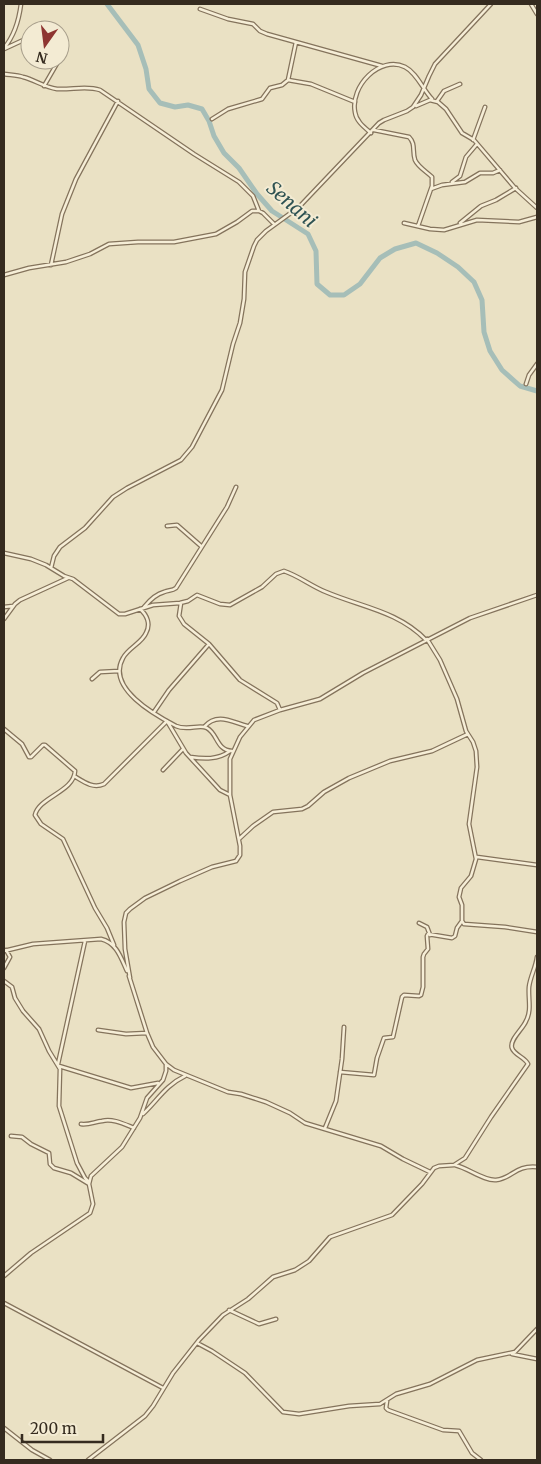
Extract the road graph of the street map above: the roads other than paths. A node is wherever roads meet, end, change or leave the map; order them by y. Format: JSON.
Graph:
{"nodes":[{"id":1,"x":21,"y":4,"type":"edge"},
{"id":2,"x":491,"y":4,"type":"edge"},
{"id":3,"x":531,"y":4,"type":"edge"},
{"id":4,"x":200,"y":9,"type":"dead end"},
{"id":5,"x":537,"y":14,"type":"edge"},
{"id":6,"x":20,"y":41,"type":"edge"},
{"id":7,"x":296,"y":42,"type":"junction"},
{"id":8,"x":4,"y":48,"type":"edge"},
{"id":9,"x":382,"y":66,"type":"junction"},
{"id":10,"x":53,"y":70,"type":"edge"},
{"id":11,"x":4,"y":74,"type":"edge"},
{"id":12,"x":288,"y":80,"type":"junction"},
{"id":13,"x":460,"y":84,"type":"dead end"},
{"id":14,"x":44,"y":86,"type":"junction"},
{"id":15,"x":423,"y":90,"type":"junction"},
{"id":16,"x":432,"y":99,"type":"junction"},
{"id":17,"x":118,"y":101,"type":"junction"},
{"id":18,"x":436,"y":101,"type":"junction"},
{"id":19,"x":355,"y":102,"type":"junction"},
{"id":20,"x":413,"y":107,"type":"junction"},
{"id":21,"x":485,"y":107,"type":"dead end"},
{"id":22,"x":212,"y":119,"type":"dead end"},
{"id":23,"x":372,"y":132,"type":"junction"},
{"id":24,"x":473,"y":140,"type":"junction"},
{"id":25,"x":477,"y":143,"type":"junction"},
{"id":26,"x":500,"y":170,"type":"junction"},
{"id":27,"x":451,"y":183,"type":"junction"},
{"id":28,"x":516,"y":188,"type":"junction"},
{"id":29,"x":431,"y":189,"type":"junction"},
{"id":30,"x":537,"y":208,"type":"edge"},
{"id":31,"x":259,"y":211,"type":"junction"},
{"id":32,"x":537,"y":217,"type":"edge"},
{"id":33,"x":404,"y":223,"type":"dead end"},
{"id":34,"x":274,"y":224,"type":"junction"},
{"id":35,"x":458,"y":225,"type":"junction"},
{"id":36,"x":418,"y":226,"type":"junction"},
{"id":37,"x":51,"y":265,"type":"junction"},
{"id":38,"x":4,"y":275,"type":"edge"},
{"id":39,"x":537,"y":364,"type":"edge"},
{"id":40,"x":526,"y":384,"type":"dead end"},
{"id":41,"x":236,"y":487,"type":"dead end"},
{"id":42,"x":167,"y":526,"type":"dead end"},
{"id":43,"x":202,"y":546,"type":"junction"},
{"id":44,"x":4,"y":553,"type":"edge"},
{"id":45,"x":51,"y":568,"type":"junction"},
{"id":46,"x":68,"y":578,"type":"junction"},
{"id":47,"x":537,"y":594,"type":"edge"},
{"id":48,"x":181,"y":603,"type":"junction"},
{"id":49,"x":13,"y":606,"type":"junction"},
{"id":50,"x":4,"y":607,"type":"edge"},
{"id":51,"x":141,"y":609,"type":"junction"},
{"id":52,"x":4,"y":620,"type":"edge"},
{"id":53,"x":427,"y":640,"type":"junction"},
{"id":54,"x":209,"y":644,"type":"junction"},
{"id":55,"x":119,"y":671,"type":"junction"},
{"id":56,"x":92,"y":679,"type":"dead end"},
{"id":57,"x":280,"y":710,"type":"junction"},
{"id":58,"x":154,"y":712,"type":"junction"},
{"id":59,"x":167,"y":721,"type":"junction"},
{"id":60,"x":247,"y":726,"type":"junction"},
{"id":61,"x":204,"y":727,"type":"junction"},
{"id":62,"x":4,"y":729,"type":"edge"},
{"id":63,"x":468,"y":734,"type":"junction"},
{"id":64,"x":183,"y":749,"type":"junction"},
{"id":65,"x":231,"y":751,"type":"junction"},
{"id":66,"x":190,"y":757,"type":"junction"},
{"id":67,"x":163,"y":770,"type":"dead end"},
{"id":68,"x":74,"y":776,"type":"junction"},
{"id":69,"x":230,"y":795,"type":"junction"},
{"id":70,"x":239,"y":839,"type":"junction"},
{"id":71,"x":476,"y":857,"type":"junction"},
{"id":72,"x":537,"y":865,"type":"edge"},
{"id":73,"x":462,"y":921,"type":"junction"},
{"id":74,"x":419,"y":923,"type":"dead end"},
{"id":75,"x":537,"y":932,"type":"edge"},
{"id":76,"x":430,"y":934,"type":"junction"},
{"id":77,"x":85,"y":941,"type":"junction"},
{"id":78,"x":114,"y":946,"type":"junction"},
{"id":79,"x":5,"y":950,"type":"edge"},
{"id":80,"x":537,"y":957,"type":"edge"},
{"id":81,"x":4,"y":968,"type":"edge"},
{"id":82,"x":130,"y":978,"type":"junction"},
{"id":83,"x":4,"y":980,"type":"edge"},
{"id":84,"x":344,"y":1027,"type":"dead end"},
{"id":85,"x":98,"y":1030,"type":"dead end"},
{"id":86,"x":147,"y":1034,"type":"junction"},
{"id":87,"x":166,"y":1064,"type":"junction"},
{"id":88,"x":58,"y":1065,"type":"junction"},
{"id":89,"x":340,"y":1072,"type":"junction"},
{"id":90,"x":186,"y":1076,"type":"junction"},
{"id":91,"x":160,"y":1083,"type":"junction"},
{"id":92,"x":141,"y":1115,"type":"junction"},
{"id":93,"x":81,"y":1124,"type":"dead end"},
{"id":94,"x":134,"y":1128,"type":"junction"},
{"id":95,"x":325,"y":1128,"type":"junction"},
{"id":96,"x":11,"y":1136,"type":"dead end"},
{"id":97,"x":454,"y":1165,"type":"junction"},
{"id":98,"x":537,"y":1167,"type":"edge"},
{"id":99,"x":430,"y":1172,"type":"junction"},
{"id":100,"x":89,"y":1183,"type":"junction"},
{"id":101,"x":4,"y":1276,"type":"edge"},
{"id":102,"x":4,"y":1303,"type":"edge"},
{"id":103,"x":229,"y":1310,"type":"junction"},
{"id":104,"x":276,"y":1319,"type":"dead end"},
{"id":105,"x":537,"y":1328,"type":"edge"},
{"id":106,"x":196,"y":1343,"type":"junction"},
{"id":107,"x":511,"y":1353,"type":"junction"},
{"id":108,"x":537,"y":1359,"type":"edge"},
{"id":109,"x":163,"y":1388,"type":"junction"},
{"id":110,"x":387,"y":1400,"type":"junction"},
{"id":111,"x":4,"y":1428,"type":"edge"},
{"id":112,"x":50,"y":1460,"type":"edge"},
{"id":113,"x":88,"y":1460,"type":"edge"},
{"id":114,"x":481,"y":1460,"type":"edge"}],
"edges":[{"from":1,"to":8,"type":"street"},
{"from":2,"to":15,"type":"street"},
{"from":3,"to":5,"type":"street"},
{"from":4,"to":7,"type":"street"},
{"from":6,"to":8,"type":"street"},
{"from":7,"to":9,"type":"street"},
{"from":7,"to":12,"type":"street"},
{"from":9,"to":15,"type":"street"},
{"from":9,"to":19,"type":"street"},
{"from":10,"to":14,"type":"street"},
{"from":11,"to":14,"type":"street"},
{"from":12,"to":19,"type":"street"},
{"from":12,"to":22,"type":"street"},
{"from":13,"to":18,"type":"street"},
{"from":14,"to":17,"type":"street"},
{"from":15,"to":16,"type":"street"},
{"from":15,"to":20,"type":"street"},
{"from":16,"to":18,"type":"street"},
{"from":16,"to":20,"type":"street"},
{"from":17,"to":31,"type":"street"},
{"from":17,"to":37,"type":"street"},
{"from":18,"to":24,"type":"street"},
{"from":19,"to":23,"type":"street"},
{"from":20,"to":23,"type":"street"},
{"from":21,"to":24,"type":"street"},
{"from":23,"to":29,"type":"street"},
{"from":23,"to":34,"type":"street"},
{"from":24,"to":25,"type":"street"},
{"from":25,"to":26,"type":"street"},
{"from":25,"to":27,"type":"street"},
{"from":26,"to":27,"type":"street"},
{"from":26,"to":28,"type":"street"},
{"from":27,"to":29,"type":"street"},
{"from":28,"to":30,"type":"street"},
{"from":28,"to":35,"type":"street"},
{"from":29,"to":36,"type":"street"},
{"from":31,"to":34,"type":"street"},
{"from":31,"to":37,"type":"street"},
{"from":32,"to":35,"type":"street"},
{"from":33,"to":36,"type":"street"},
{"from":34,"to":45,"type":"street"},
{"from":35,"to":36,"type":"street"},
{"from":37,"to":38,"type":"street"},
{"from":39,"to":40,"type":"street"},
{"from":41,"to":43,"type":"street"},
{"from":42,"to":43,"type":"street"},
{"from":43,"to":51,"type":"street"},
{"from":44,"to":45,"type":"street"},
{"from":45,"to":46,"type":"street"},
{"from":46,"to":49,"type":"street"},
{"from":46,"to":51,"type":"street"},
{"from":47,"to":53,"type":"street"},
{"from":48,"to":51,"type":"street"},
{"from":48,"to":53,"type":"street"},
{"from":48,"to":54,"type":"street"},
{"from":49,"to":50,"type":"street"},
{"from":49,"to":52,"type":"street"},
{"from":51,"to":55,"type":"street"},
{"from":53,"to":57,"type":"street"},
{"from":53,"to":63,"type":"street"},
{"from":54,"to":57,"type":"street"},
{"from":54,"to":58,"type":"street"},
{"from":55,"to":56,"type":"street"},
{"from":55,"to":58,"type":"street"},
{"from":57,"to":60,"type":"street"},
{"from":58,"to":59,"type":"street"},
{"from":59,"to":61,"type":"street"},
{"from":59,"to":64,"type":"street"},
{"from":59,"to":68,"type":"street"},
{"from":60,"to":61,"type":"street"},
{"from":60,"to":65,"type":"street"},
{"from":61,"to":65,"type":"street"},
{"from":62,"to":68,"type":"street"},
{"from":63,"to":70,"type":"street"},
{"from":63,"to":71,"type":"street"},
{"from":64,"to":66,"type":"street"},
{"from":64,"to":67,"type":"street"},
{"from":65,"to":66,"type":"street"},
{"from":65,"to":69,"type":"street"},
{"from":66,"to":69,"type":"street"},
{"from":68,"to":78,"type":"street"},
{"from":69,"to":70,"type":"street"},
{"from":70,"to":82,"type":"street"},
{"from":71,"to":72,"type":"street"},
{"from":71,"to":73,"type":"street"},
{"from":73,"to":75,"type":"street"},
{"from":73,"to":76,"type":"street"},
{"from":74,"to":76,"type":"street"},
{"from":76,"to":89,"type":"street"},
{"from":77,"to":78,"type":"street"},
{"from":77,"to":79,"type":"street"},
{"from":77,"to":88,"type":"street"},
{"from":78,"to":82,"type":"street"},
{"from":79,"to":81,"type":"street"},
{"from":80,"to":97,"type":"street"},
{"from":82,"to":86,"type":"street"},
{"from":83,"to":88,"type":"street"},
{"from":84,"to":89,"type":"street"},
{"from":85,"to":86,"type":"street"},
{"from":86,"to":87,"type":"street"},
{"from":87,"to":90,"type":"street"},
{"from":87,"to":91,"type":"street"},
{"from":88,"to":91,"type":"street"},
{"from":88,"to":100,"type":"street"},
{"from":89,"to":95,"type":"street"},
{"from":90,"to":92,"type":"street"},
{"from":90,"to":95,"type":"street"},
{"from":91,"to":92,"type":"street"},
{"from":92,"to":94,"type":"street"},
{"from":93,"to":94,"type":"street"},
{"from":94,"to":100,"type":"street"},
{"from":95,"to":99,"type":"street"},
{"from":96,"to":100,"type":"street"},
{"from":97,"to":98,"type":"street"},
{"from":97,"to":99,"type":"street"},
{"from":99,"to":103,"type":"street"},
{"from":100,"to":101,"type":"street"},
{"from":102,"to":109,"type":"street"},
{"from":103,"to":104,"type":"street"},
{"from":103,"to":106,"type":"street"},
{"from":105,"to":107,"type":"street"},
{"from":106,"to":109,"type":"street"},
{"from":106,"to":110,"type":"street"},
{"from":107,"to":108,"type":"street"},
{"from":107,"to":110,"type":"street"},
{"from":109,"to":113,"type":"street"},
{"from":110,"to":114,"type":"street"},
{"from":111,"to":112,"type":"street"}]}
